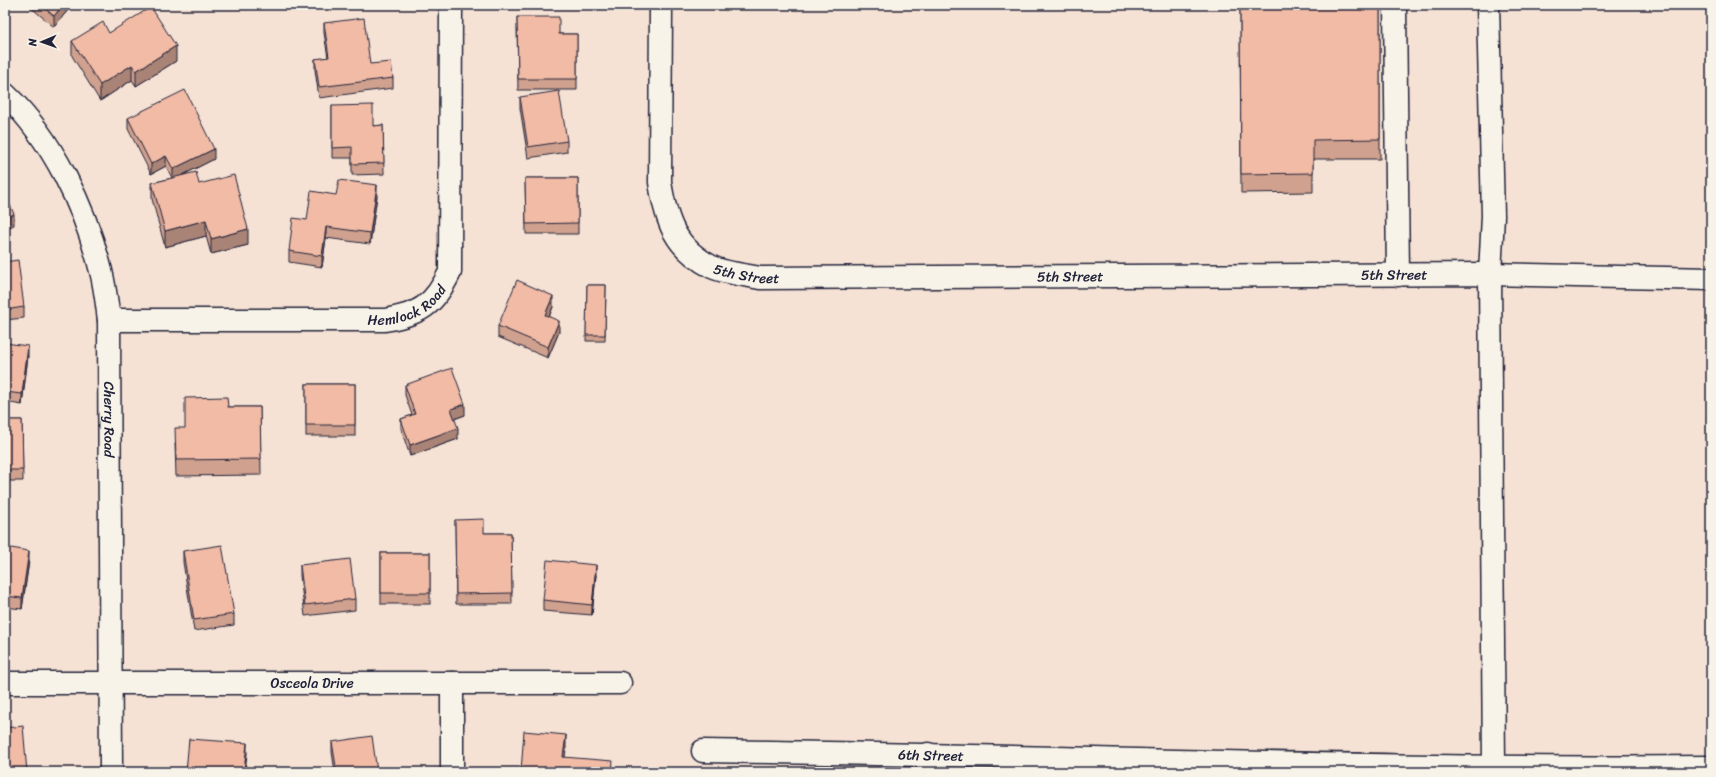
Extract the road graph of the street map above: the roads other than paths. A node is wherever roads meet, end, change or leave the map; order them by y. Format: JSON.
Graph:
{"nodes":[{"id":1,"x":451,"y":5,"type":"edge"},
{"id":2,"x":661,"y":5,"type":"edge"},
{"id":3,"x":1395,"y":5,"type":"edge"},
{"id":4,"x":1488,"y":5,"type":"edge"},
{"id":5,"x":5,"y":94,"type":"edge"},
{"id":6,"x":1398,"y":274,"type":"junction"},
{"id":7,"x":1490,"y":274,"type":"junction"},
{"id":8,"x":1711,"y":279,"type":"edge"},
{"id":9,"x":109,"y":320,"type":"junction"},
{"id":10,"x":5,"y":683,"type":"edge"},
{"id":11,"x":111,"y":683,"type":"junction"},
{"id":12,"x":452,"y":683,"type":"junction"},
{"id":13,"x":620,"y":683,"type":"dead end"},
{"id":14,"x":703,"y":751,"type":"dead end"},
{"id":15,"x":928,"y":763,"type":"edge"},
{"id":16,"x":1008,"y":764,"type":"edge"},
{"id":17,"x":1494,"y":766,"type":"junction"},
{"id":18,"x":1711,"y":767,"type":"edge"},
{"id":19,"x":1576,"y":770,"type":"edge"},
{"id":20,"x":110,"y":772,"type":"edge"},
{"id":21,"x":452,"y":772,"type":"edge"}],
"edges":[{"from":1,"to":9,"type":"street","name":"Hemlock Road"},
{"from":2,"to":6,"type":"street","name":"5th Street"},
{"from":3,"to":6,"type":"street"},
{"from":4,"to":7,"type":"street"},
{"from":5,"to":9,"type":"street","name":"Cherry Road"},
{"from":6,"to":7,"type":"street","name":"5th Street"},
{"from":7,"to":8,"type":"street","name":"5th Street"},
{"from":7,"to":17,"type":"street"},
{"from":9,"to":11,"type":"street","name":"Cherry Road"},
{"from":10,"to":11,"type":"street","name":"Osceola Drive"},
{"from":11,"to":12,"type":"street","name":"Osceola Drive"},
{"from":11,"to":20,"type":"street","name":"Cherry Road"},
{"from":12,"to":13,"type":"street","name":"Osceola Drive"},
{"from":12,"to":21,"type":"street"},
{"from":14,"to":15,"type":"street","name":"6th Street"},
{"from":15,"to":16,"type":"street","name":"6th Street"},
{"from":16,"to":17,"type":"street","name":"6th Street"},
{"from":17,"to":19,"type":"street","name":"6th Street"},
{"from":18,"to":19,"type":"street","name":"6th Street"}]}
